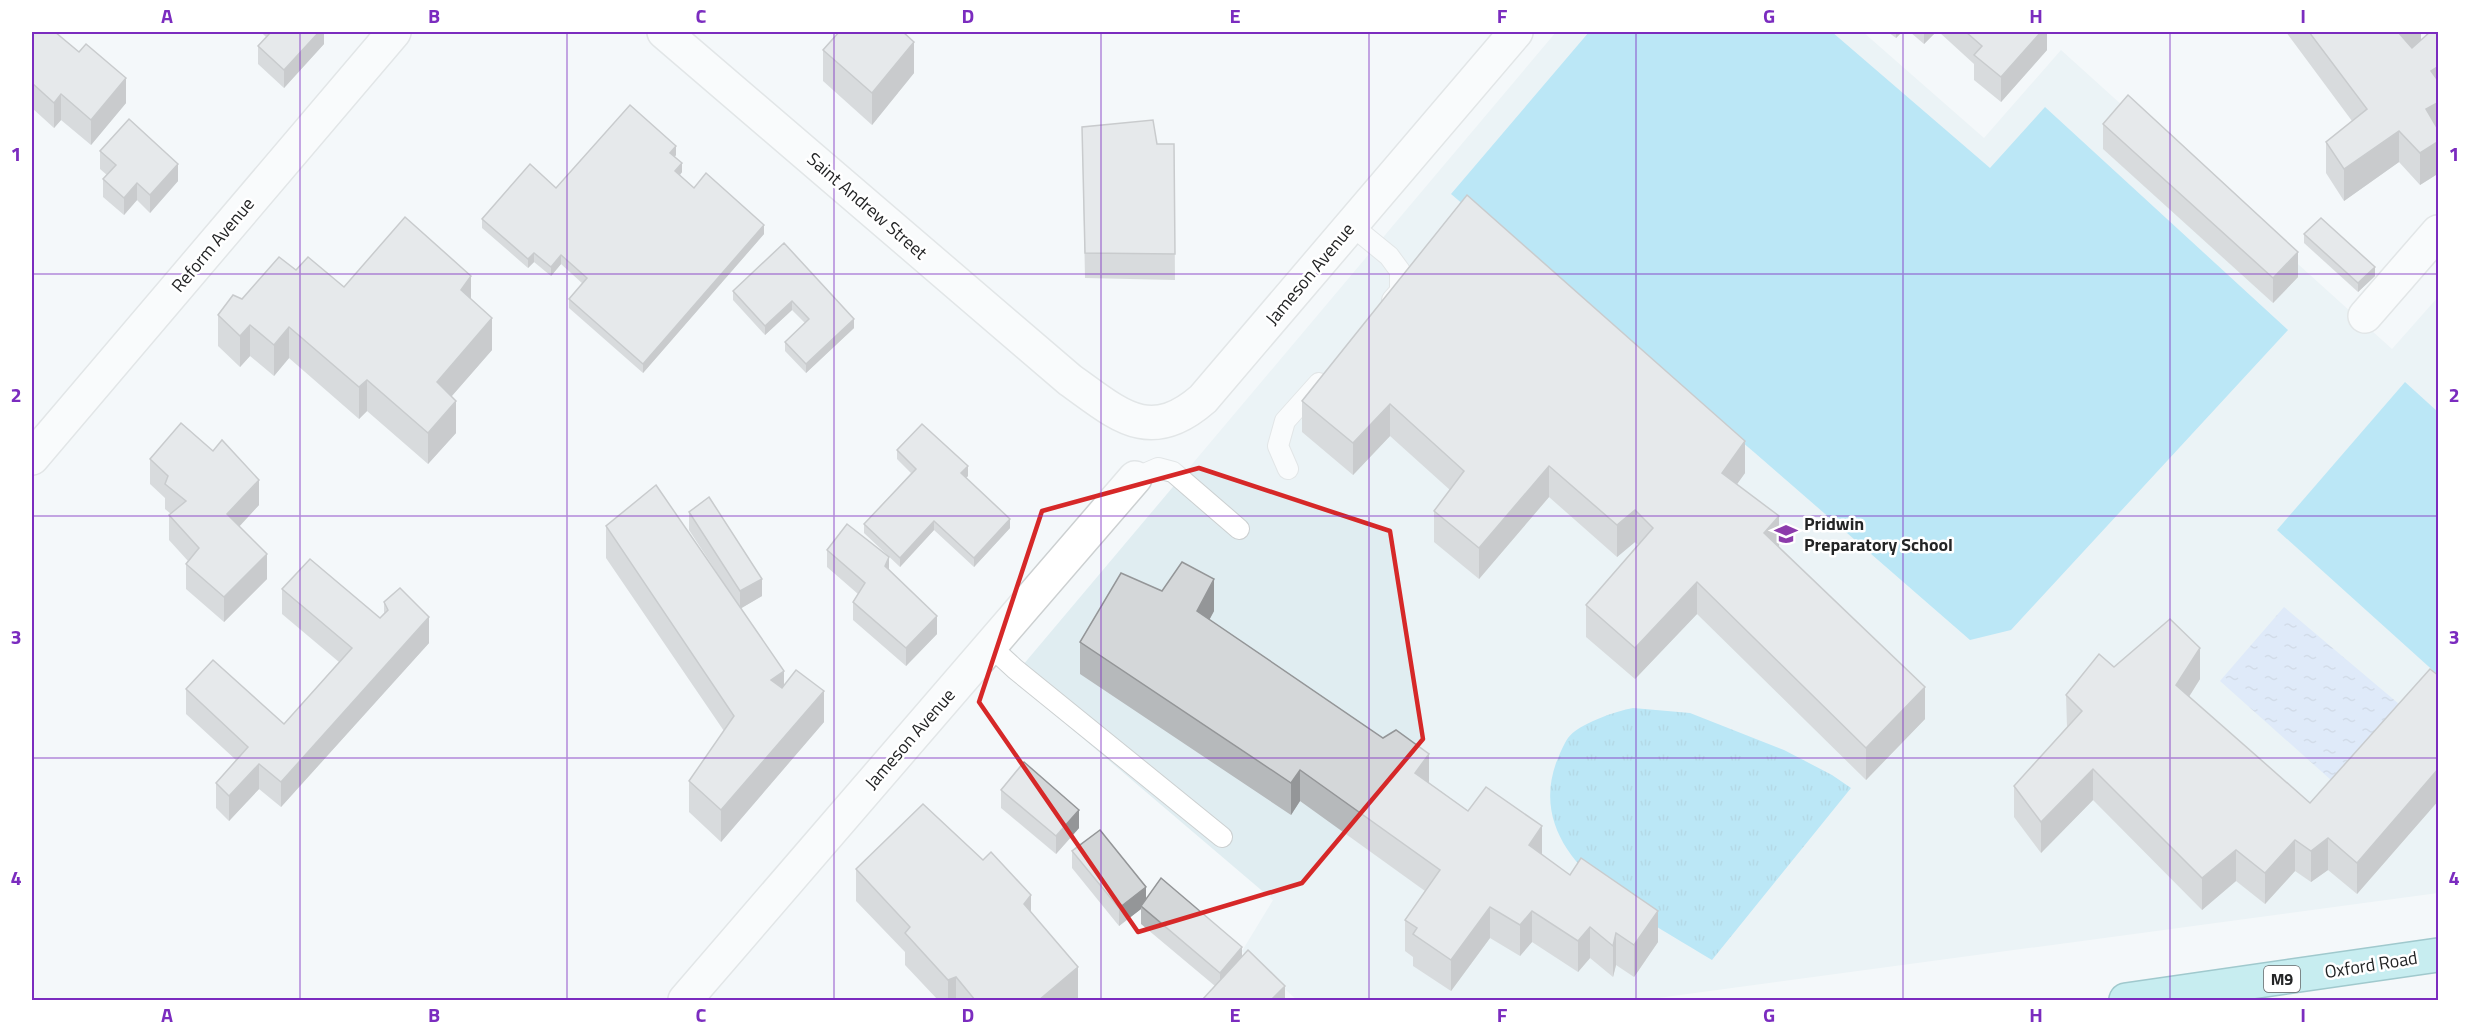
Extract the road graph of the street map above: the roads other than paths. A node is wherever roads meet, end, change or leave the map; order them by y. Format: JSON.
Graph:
{"nodes":[{"id":1,"x":394,"y":32,"type":"edge"},
{"id":2,"x":664,"y":32,"type":"edge"},
{"id":3,"x":1516,"y":32,"type":"edge"},
{"id":4,"x":1351,"y":225,"type":"junction"},
{"id":5,"x":2439,"y":232,"type":"edge"},
{"id":6,"x":2366,"y":316,"type":"dead end"},
{"id":7,"x":1377,"y":317,"type":"edge"},
{"id":8,"x":1331,"y":369,"type":"edge"},
{"id":9,"x":1070,"y":380,"type":"joint"},
{"id":10,"x":32,"y":458,"type":"edge"},
{"id":11,"x":1288,"y":469,"type":"dead end"},
{"id":12,"x":1135,"y":478,"type":"joint"},
{"id":13,"x":1239,"y":529,"type":"dead end"},
{"id":14,"x":990,"y":646,"type":"junction"},
{"id":15,"x":1222,"y":837,"type":"dead end"},
{"id":16,"x":2439,"y":955,"type":"edge"},
{"id":17,"x":685,"y":1000,"type":"edge"},
{"id":18,"x":2126,"y":1000,"type":"edge"}],
"edges":[{"from":1,"to":10,"type":"street","name":"Reform Avenue"},
{"from":2,"to":9,"type":"street","name":"Saint Andrew Street"},
{"from":3,"to":4,"type":"street","name":"Jameson Avenue"},
{"from":4,"to":7,"type":"lane"},
{"from":4,"to":9,"type":"street","name":"Jameson Avenue"},
{"from":5,"to":6,"type":"street"},
{"from":8,"to":11,"type":"lane"},
{"from":12,"to":13,"type":"lane"},
{"from":12,"to":14,"type":"street","name":"Jameson Avenue"},
{"from":14,"to":15,"type":"lane"},
{"from":14,"to":17,"type":"street","name":"Jameson Avenue"},
{"from":16,"to":18,"type":"main road","name":"Oxford Road","number":"M9"}]}
